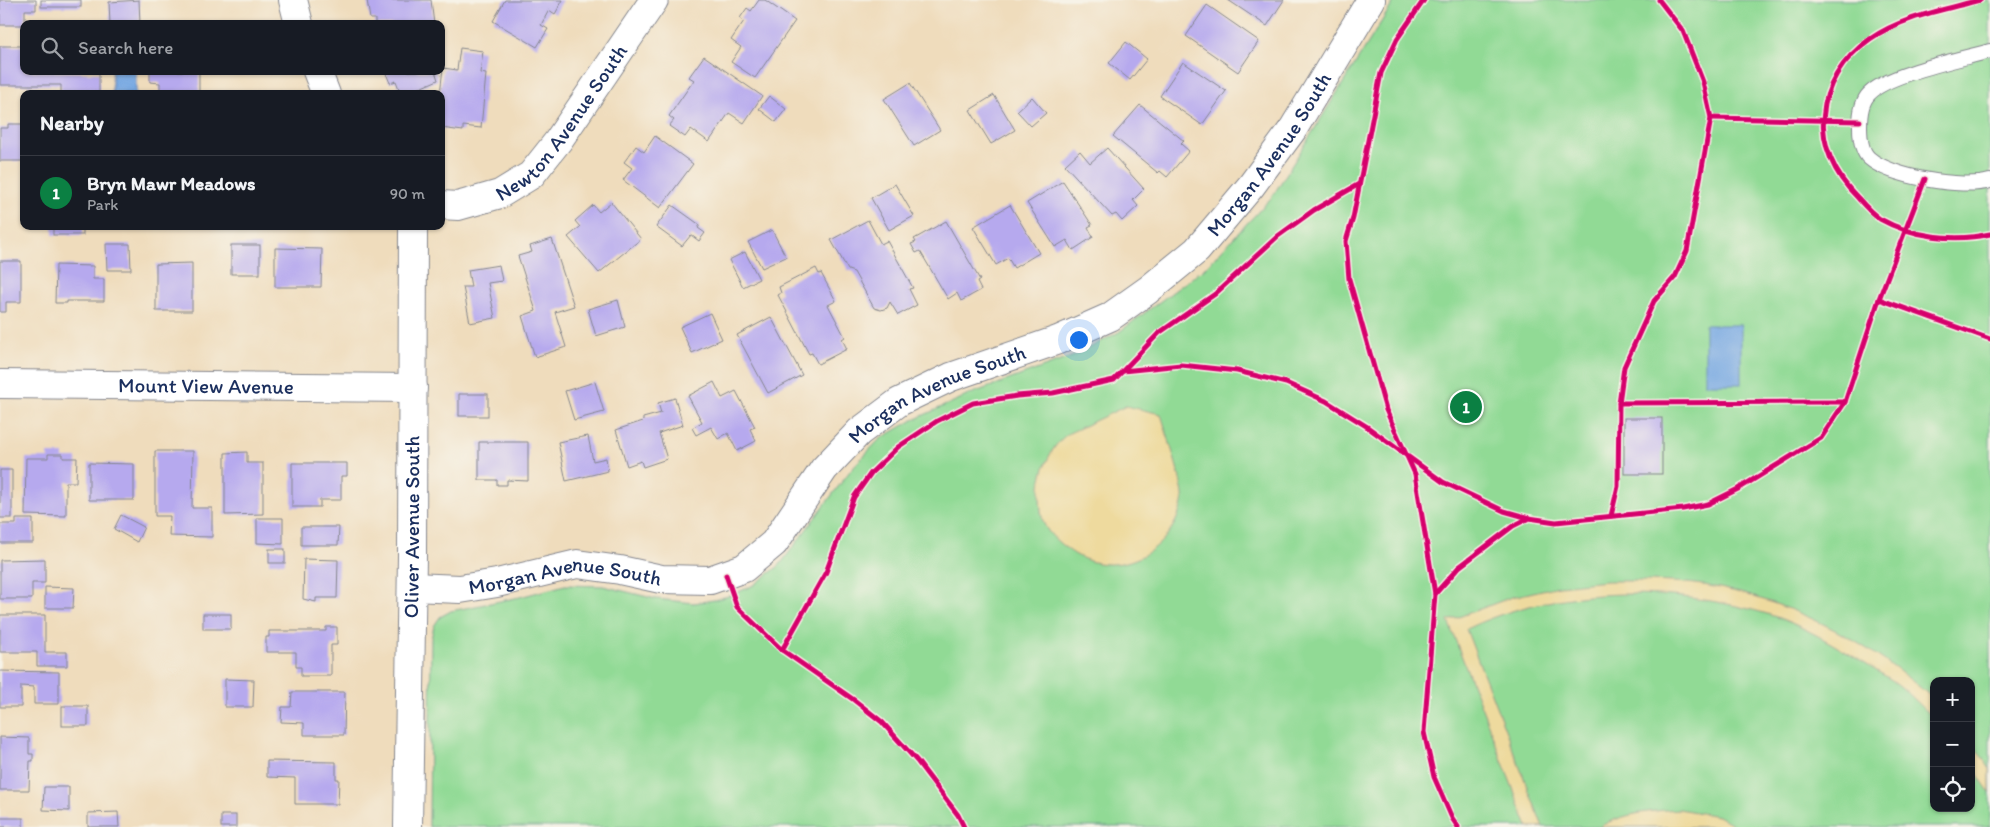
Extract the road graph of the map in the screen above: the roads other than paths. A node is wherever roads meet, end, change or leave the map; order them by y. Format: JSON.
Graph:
{"nodes":[{"id":1,"x":293,"y":0,"type":"edge"},
{"id":2,"x":654,"y":0,"type":"edge"},
{"id":3,"x":1372,"y":0,"type":"edge"},
{"id":4,"x":298,"y":20,"type":"edge"},
{"id":5,"x":1990,"y":51,"type":"edge"},
{"id":6,"x":319,"y":75,"type":"edge"},
{"id":7,"x":324,"y":90,"type":"edge"},
{"id":8,"x":1990,"y":181,"type":"edge"},
{"id":9,"x":445,"y":205,"type":"edge"},
{"id":10,"x":413,"y":230,"type":"edge"},
{"id":11,"x":0,"y":384,"type":"edge"},
{"id":12,"x":413,"y":388,"type":"junction"},
{"id":13,"x":412,"y":587,"type":"junction"},
{"id":14,"x":408,"y":827,"type":"edge"}],
"edges":[{"from":1,"to":4,"type":"street"},
{"from":2,"to":9,"type":"street","name":"Newton Avenue South"},
{"from":3,"to":13,"type":"street","name":"Morgan Avenue South"},
{"from":5,"to":8,"type":"lane"},
{"from":6,"to":7,"type":"street"},
{"from":10,"to":12,"type":"street","name":"Oliver Avenue South"},
{"from":11,"to":12,"type":"street","name":"Mount View Avenue"},
{"from":12,"to":13,"type":"street","name":"Oliver Avenue South"},
{"from":13,"to":14,"type":"street","name":"Oliver Avenue South"}]}
